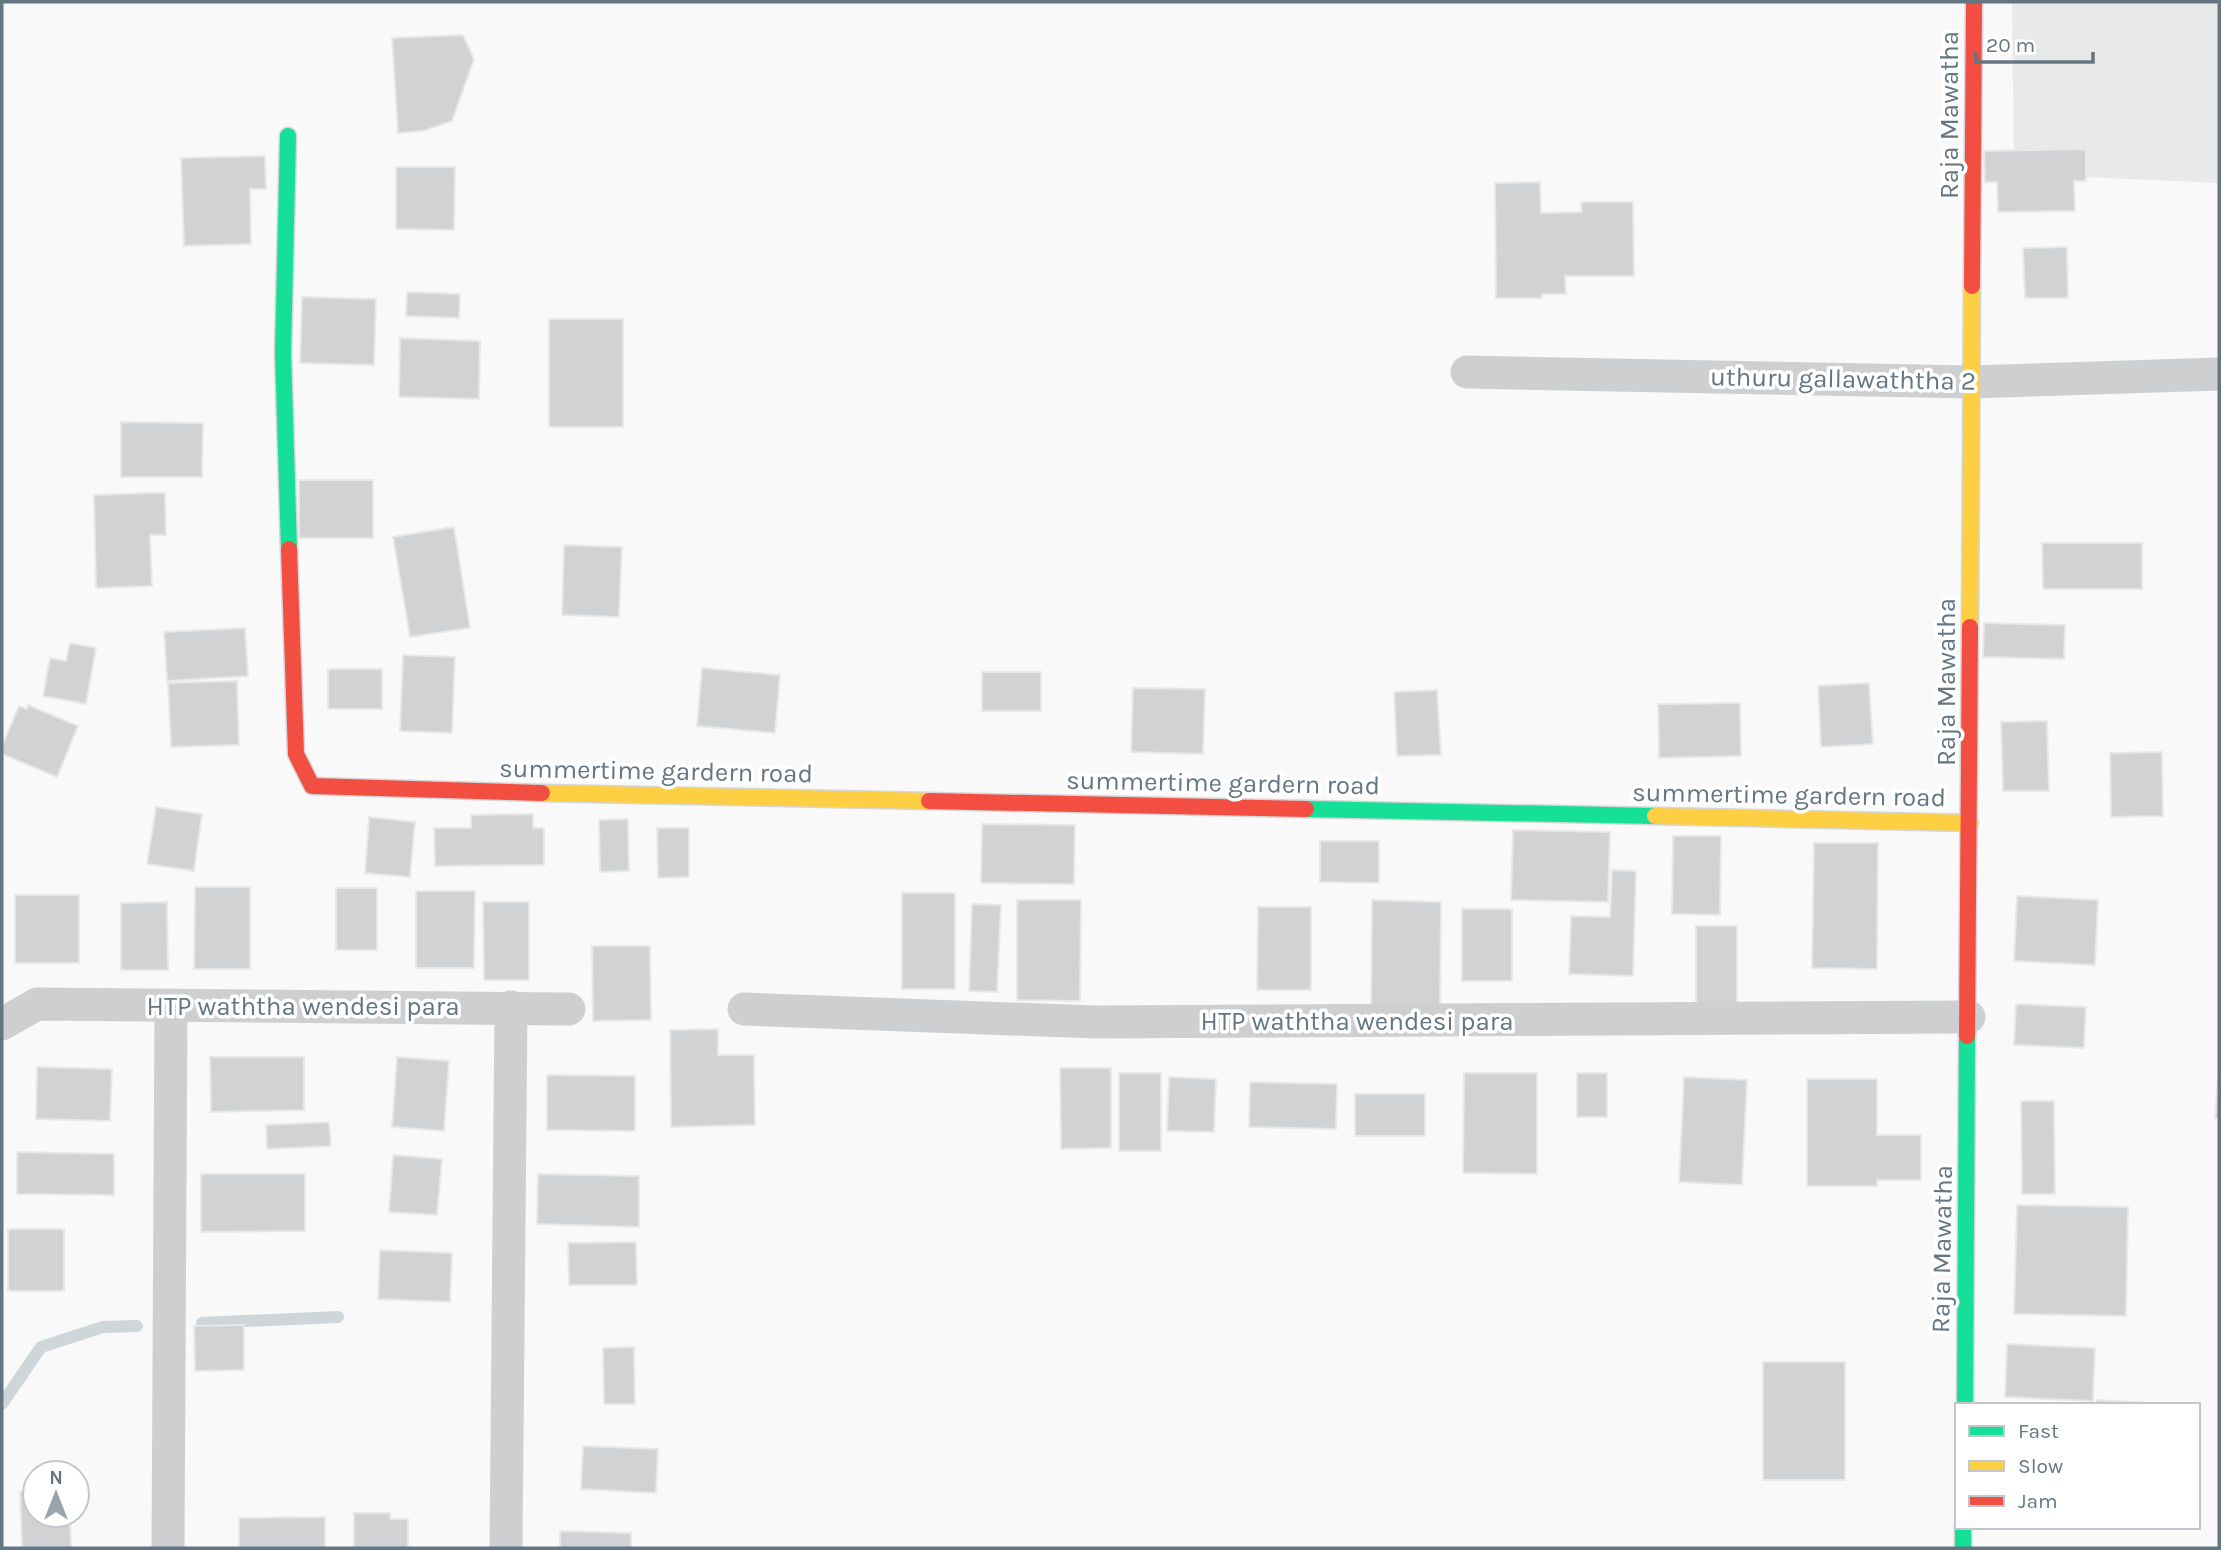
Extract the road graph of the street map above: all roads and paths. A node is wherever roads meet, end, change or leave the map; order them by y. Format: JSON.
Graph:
{"nodes":[{"id":1,"x":1974,"y":2,"type":"edge"},
{"id":2,"x":288,"y":136,"type":"dead end"},
{"id":3,"x":1467,"y":372,"type":"dead end"},
{"id":4,"x":2219,"y":374,"type":"edge"},
{"id":5,"x":1972,"y":382,"type":"junction"},
{"id":6,"x":1970,"y":823,"type":"junction"},
{"id":7,"x":171,"y":1006,"type":"junction"},
{"id":8,"x":511,"y":1007,"type":"junction"},
{"id":9,"x":569,"y":1009,"type":"dead end"},
{"id":10,"x":744,"y":1009,"type":"dead end"},
{"id":11,"x":1969,"y":1017,"type":"junction"},
{"id":12,"x":2,"y":1024,"type":"edge"},
{"id":13,"x":1965,"y":1403,"type":"edge"},
{"id":14,"x":1963,"y":1529,"type":"edge"},
{"id":15,"x":168,"y":1548,"type":"edge"},
{"id":16,"x":506,"y":1548,"type":"edge"},
{"id":17,"x":1963,"y":1548,"type":"edge"}],
"edges":[{"from":1,"to":5,"type":"street","name":"Raja Mawatha"},
{"from":2,"to":6,"type":"street","name":"summertime gardern road"},
{"from":3,"to":5,"type":"street","name":"uthuru gallawaththa 2"},
{"from":4,"to":5,"type":"street","name":"uthuru gallawaththa 2"},
{"from":5,"to":6,"type":"street","name":"Raja Mawatha"},
{"from":6,"to":11,"type":"street","name":"Raja Mawatha"},
{"from":7,"to":8,"type":"street","name":"HTP waththa wendesi para"},
{"from":7,"to":12,"type":"street","name":"HTP waththa wendesi para"},
{"from":7,"to":15,"type":"street"},
{"from":8,"to":9,"type":"street","name":"HTP waththa wendesi para"},
{"from":8,"to":16,"type":"street"},
{"from":10,"to":11,"type":"street","name":"HTP waththa wendesi para"},
{"from":11,"to":13,"type":"street","name":"Raja Mawatha"},
{"from":14,"to":17,"type":"street"}]}
